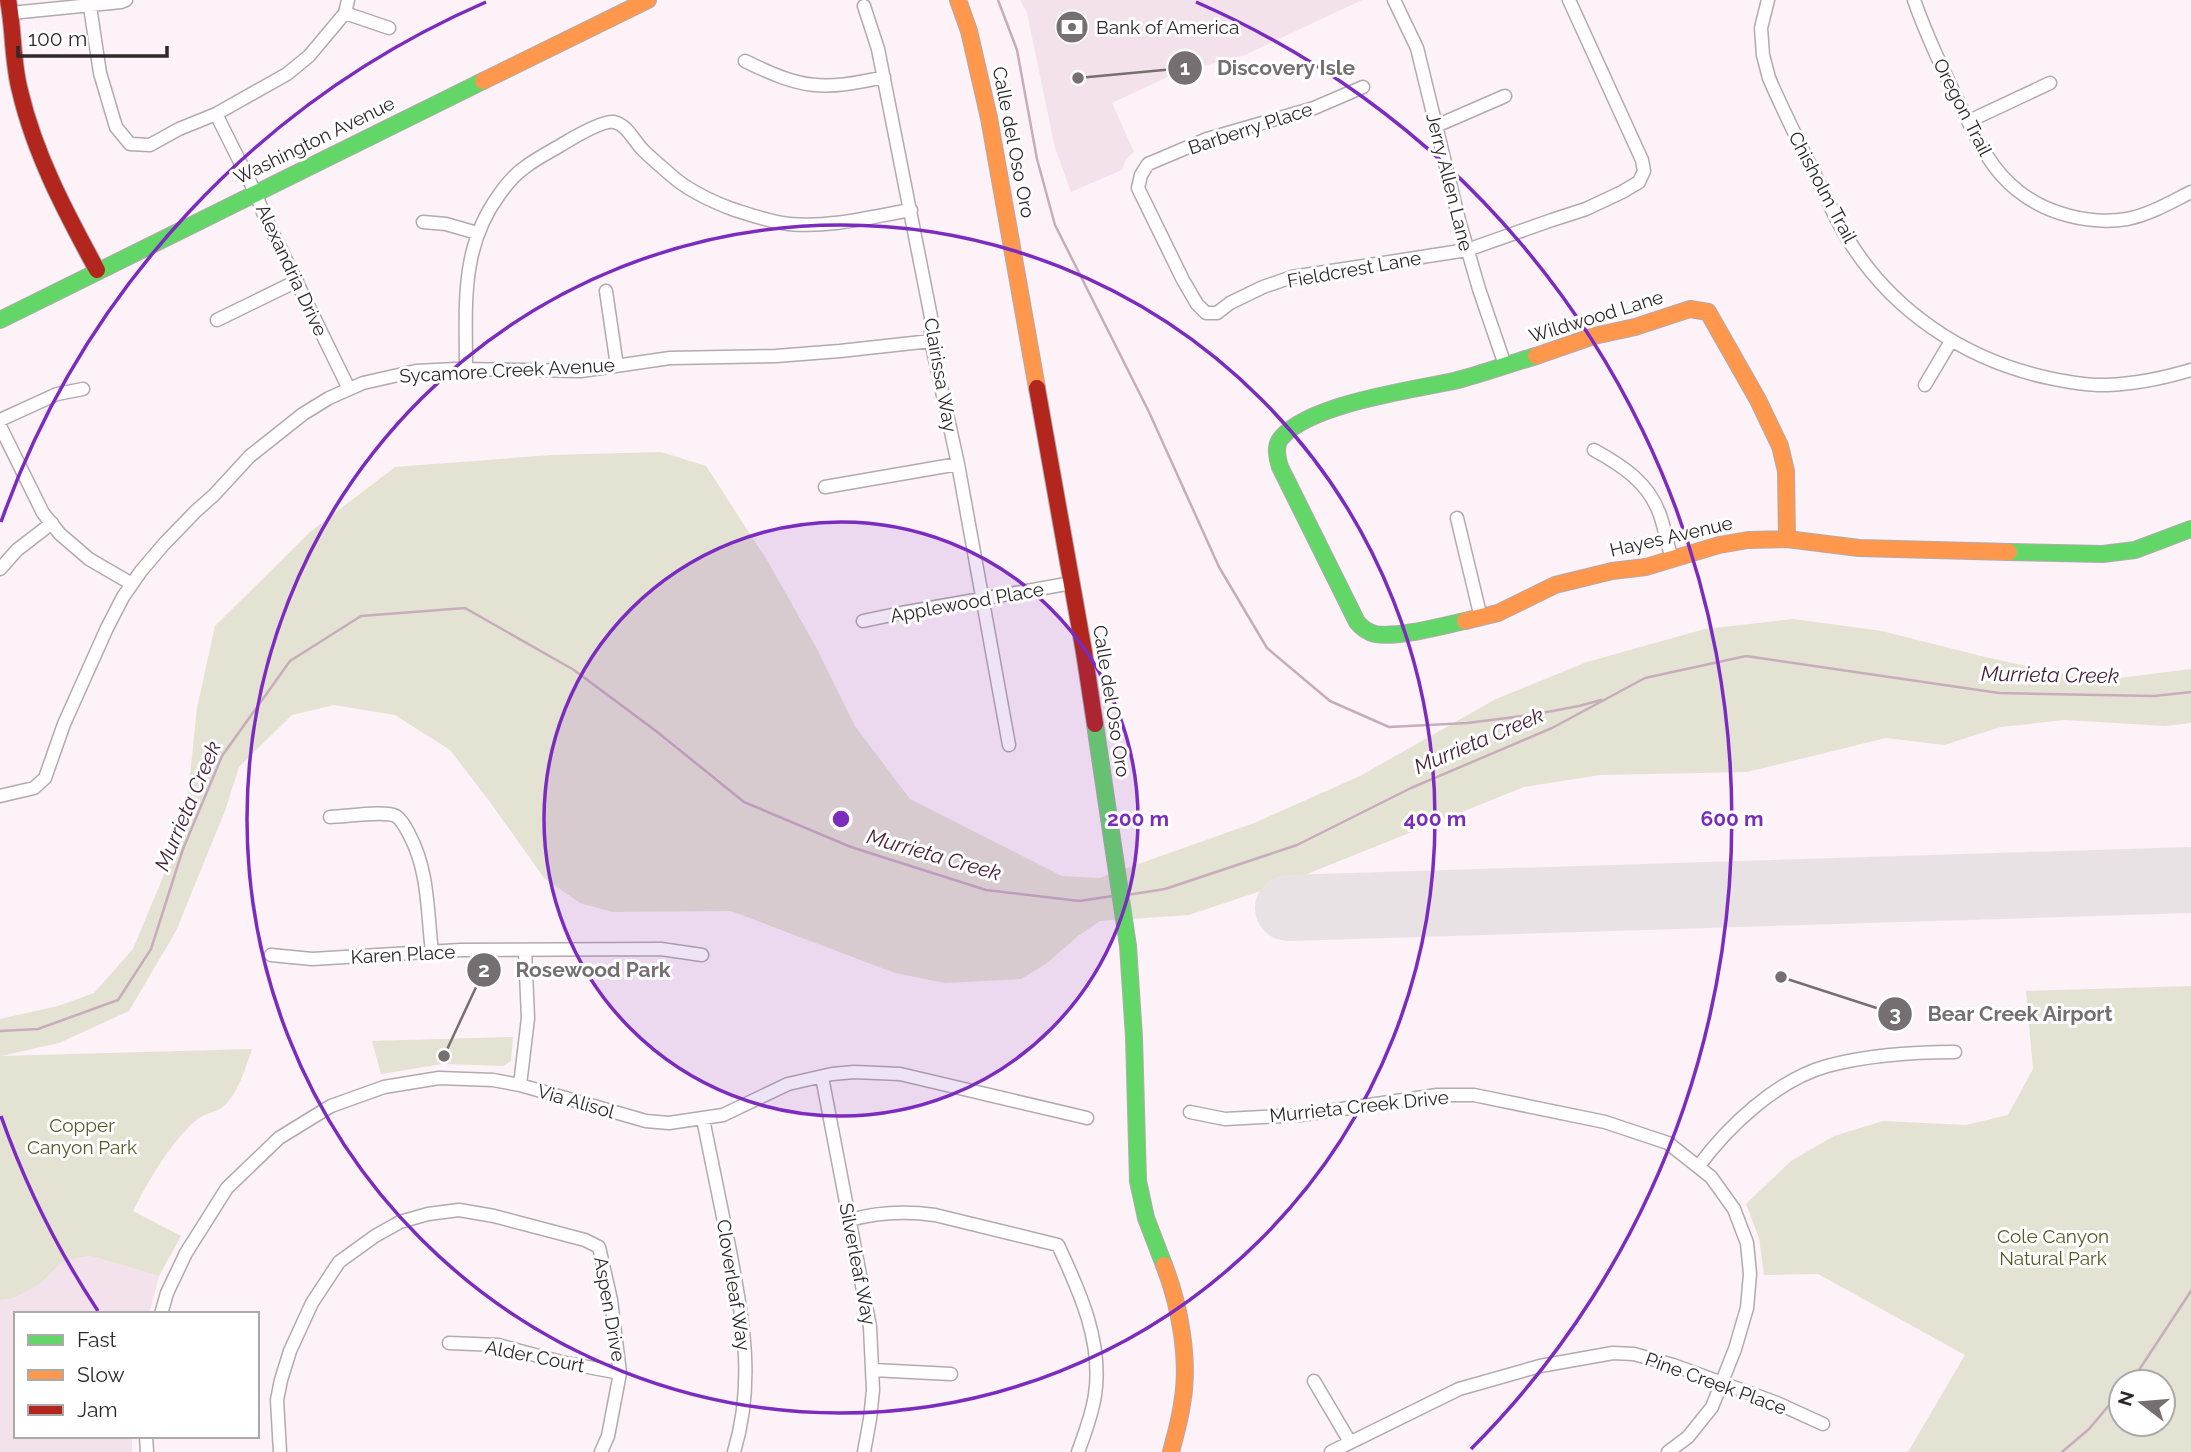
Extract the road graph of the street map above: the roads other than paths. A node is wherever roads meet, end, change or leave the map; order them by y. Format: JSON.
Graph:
{"nodes":[{"id":1,"x":126,"y":0,"type":"edge"},
{"id":2,"x":648,"y":0,"type":"edge"},
{"id":3,"x":958,"y":0,"type":"edge"},
{"id":4,"x":1394,"y":0,"type":"edge"},
{"id":5,"x":1569,"y":0,"type":"edge"},
{"id":6,"x":1768,"y":0,"type":"edge"},
{"id":7,"x":1914,"y":0,"type":"edge"},
{"id":8,"x":90,"y":3,"type":"edge"},
{"id":9,"x":10,"y":6,"type":"edge"},
{"id":10,"x":347,"y":6,"type":"edge"},
{"id":11,"x":864,"y":6,"type":"dead end"},
{"id":12,"x":389,"y":29,"type":"dead end"},
{"id":13,"x":745,"y":61,"type":"dead end"},
{"id":14,"x":884,"y":77,"type":"junction"},
{"id":15,"x":2050,"y":83,"type":"dead end"},
{"id":16,"x":1363,"y":87,"type":"dead end"},
{"id":17,"x":1504,"y":96,"type":"dead end"},
{"id":18,"x":216,"y":114,"type":"junction"},
{"id":19,"x":1969,"y":121,"type":"junction"},
{"id":20,"x":1436,"y":126,"type":"junction"},
{"id":21,"x":1141,"y":175,"type":"joint"},
{"id":22,"x":256,"y":191,"type":"junction"},
{"id":23,"x":2191,"y":192,"type":"edge"},
{"id":24,"x":911,"y":210,"type":"junction"},
{"id":25,"x":423,"y":222,"type":"dead end"},
{"id":26,"x":477,"y":233,"type":"junction"},
{"id":27,"x":1467,"y":250,"type":"junction"},
{"id":28,"x":97,"y":270,"type":"junction"},
{"id":29,"x":297,"y":281,"type":"junction"},
{"id":30,"x":606,"y":291,"type":"dead end"},
{"id":31,"x":0,"y":320,"type":"edge"},
{"id":32,"x":217,"y":320,"type":"dead end"},
{"id":33,"x":931,"y":341,"type":"junction"},
{"id":34,"x":1951,"y":341,"type":"junction"},
{"id":35,"x":1505,"y":365,"type":"junction"},
{"id":36,"x":617,"y":366,"type":"junction"},
{"id":37,"x":466,"y":369,"type":"junction"},
{"id":38,"x":2191,"y":370,"type":"edge"},
{"id":39,"x":1924,"y":385,"type":"dead end"},
{"id":40,"x":83,"y":388,"type":"dead end"},
{"id":41,"x":349,"y":389,"type":"junction"},
{"id":42,"x":0,"y":420,"type":"edge"},
{"id":43,"x":0,"y":426,"type":"edge"},
{"id":44,"x":1594,"y":450,"type":"dead end"},
{"id":45,"x":1276,"y":453,"type":"joint"},
{"id":46,"x":958,"y":464,"type":"junction"},
{"id":47,"x":825,"y":486,"type":"dead end"},
{"id":48,"x":1457,"y":518,"type":"dead end"},
{"id":49,"x":52,"y":523,"type":"junction"},
{"id":50,"x":2191,"y":529,"type":"edge"},
{"id":51,"x":1787,"y":539,"type":"junction"},
{"id":52,"x":1672,"y":559,"type":"junction"},
{"id":53,"x":0,"y":569,"type":"edge"},
{"id":54,"x":1072,"y":583,"type":"junction"},
{"id":55,"x":132,"y":584,"type":"junction"},
{"id":56,"x":982,"y":599,"type":"junction"},
{"id":57,"x":1481,"y":618,"type":"junction"},
{"id":58,"x":863,"y":621,"type":"dead end"},
{"id":59,"x":1009,"y":745,"type":"dead end"},
{"id":60,"x":0,"y":796,"type":"edge"},
{"id":61,"x":330,"y":817,"type":"dead end"},
{"id":62,"x":525,"y":950,"type":"junction"},
{"id":63,"x":432,"y":951,"type":"junction"},
{"id":64,"x":271,"y":955,"type":"dead end"},
{"id":65,"x":702,"y":955,"type":"dead end"},
{"id":66,"x":1955,"y":1052,"type":"dead end"},
{"id":67,"x":822,"y":1077,"type":"junction"},
{"id":68,"x":520,"y":1085,"type":"junction"},
{"id":69,"x":1190,"y":1112,"type":"dead end"},
{"id":70,"x":1087,"y":1118,"type":"dead end"},
{"id":71,"x":703,"y":1119,"type":"junction"},
{"id":72,"x":1698,"y":1167,"type":"junction"},
{"id":73,"x":850,"y":1220,"type":"junction"},
{"id":74,"x":162,"y":1312,"type":"edge"},
{"id":75,"x":449,"y":1343,"type":"dead end"},
{"id":76,"x":873,"y":1370,"type":"junction"},
{"id":77,"x":620,"y":1373,"type":"junction"},
{"id":78,"x":951,"y":1374,"type":"dead end"},
{"id":79,"x":1314,"y":1381,"type":"dead end"},
{"id":80,"x":1722,"y":1383,"type":"junction"},
{"id":81,"x":1823,"y":1423,"type":"dead end"},
{"id":82,"x":1350,"y":1442,"type":"junction"},
{"id":83,"x":280,"y":1452,"type":"edge"},
{"id":84,"x":601,"y":1452,"type":"edge"},
{"id":85,"x":734,"y":1452,"type":"edge"},
{"id":86,"x":864,"y":1452,"type":"edge"},
{"id":87,"x":1078,"y":1452,"type":"edge"},
{"id":88,"x":1171,"y":1452,"type":"edge"},
{"id":89,"x":1331,"y":1452,"type":"edge"},
{"id":90,"x":1668,"y":1452,"type":"edge"}],
"edges":[{"from":1,"to":8,"type":"street"},
{"from":2,"to":22,"type":"main road","name":"Washington Avenue"},
{"from":3,"to":54,"type":"main road","name":"Calle del Oso Oro"},
{"from":4,"to":20,"type":"street","name":"Jerry Allen Lane"},
{"from":5,"to":27,"type":"street","name":"Fieldcrest Lane"},
{"from":6,"to":34,"type":"street","name":"Chisholm Trail"},
{"from":7,"to":19,"type":"street","name":"Oregon Trail"},
{"from":8,"to":9,"type":"street"},
{"from":8,"to":18,"type":"street"},
{"from":9,"to":28,"type":"main road"},
{"from":10,"to":12,"type":"street"},
{"from":10,"to":18,"type":"street"},
{"from":11,"to":14,"type":"street","name":"Clairissa Way"},
{"from":13,"to":14,"type":"street"},
{"from":14,"to":24,"type":"street","name":"Clairissa Way"},
{"from":15,"to":19,"type":"street"},
{"from":16,"to":21,"type":"street","name":"Barberry Place"},
{"from":17,"to":20,"type":"street"},
{"from":18,"to":22,"type":"street","name":"Alexandria Drive"},
{"from":19,"to":23,"type":"street","name":"Oregon Trail"},
{"from":20,"to":27,"type":"street","name":"Jerry Allen Lane"},
{"from":21,"to":27,"type":"street","name":"Fieldcrest Lane"},
{"from":22,"to":28,"type":"main road","name":"Washington Avenue"},
{"from":22,"to":29,"type":"street","name":"Alexandria Drive"},
{"from":24,"to":26,"type":"street"},
{"from":24,"to":33,"type":"street","name":"Clairissa Way"},
{"from":25,"to":26,"type":"street"},
{"from":26,"to":37,"type":"street"},
{"from":27,"to":35,"type":"street","name":"Jerry Allen Lane"},
{"from":28,"to":31,"type":"main road","name":"Washington Avenue"},
{"from":29,"to":32,"type":"street"},
{"from":29,"to":41,"type":"street","name":"Alexandria Drive"},
{"from":30,"to":36,"type":"street"},
{"from":33,"to":36,"type":"street","name":"Sycamore Creek Avenue"},
{"from":33,"to":46,"type":"street","name":"Clairissa Way"},
{"from":34,"to":38,"type":"street","name":"Chisholm Trail"},
{"from":34,"to":39,"type":"street"},
{"from":35,"to":45,"type":"main road","name":"Wildwood Lane"},
{"from":35,"to":51,"type":"main road","name":"Wildwood Lane"},
{"from":36,"to":37,"type":"street","name":"Sycamore Creek Avenue"},
{"from":37,"to":41,"type":"street","name":"Sycamore Creek Avenue"},
{"from":40,"to":42,"type":"street"},
{"from":41,"to":55,"type":"street","name":"Sycamore Creek Avenue"},
{"from":43,"to":49,"type":"street"},
{"from":44,"to":52,"type":"street"},
{"from":45,"to":57,"type":"main road","name":"Hayes Avenue"},
{"from":46,"to":47,"type":"street"},
{"from":46,"to":56,"type":"street","name":"Clairissa Way"},
{"from":48,"to":57,"type":"street"},
{"from":49,"to":53,"type":"street"},
{"from":49,"to":55,"type":"street"},
{"from":50,"to":51,"type":"main road","name":"Hayes Avenue"},
{"from":51,"to":52,"type":"main road","name":"Hayes Avenue"},
{"from":52,"to":57,"type":"main road","name":"Hayes Avenue"},
{"from":54,"to":56,"type":"street","name":"Applewood Place"},
{"from":54,"to":88,"type":"main road","name":"Calle del Oso Oro"},
{"from":55,"to":60,"type":"street","name":"Sycamore Creek Avenue"},
{"from":56,"to":58,"type":"street","name":"Applewood Place"},
{"from":56,"to":59,"type":"street","name":"Clairissa Way"},
{"from":61,"to":63,"type":"street"},
{"from":62,"to":63,"type":"street","name":"Karen Place"},
{"from":62,"to":65,"type":"street","name":"Karen Place"},
{"from":62,"to":68,"type":"street"},
{"from":63,"to":64,"type":"street","name":"Karen Place"},
{"from":66,"to":72,"type":"street"},
{"from":67,"to":70,"type":"street","name":"Via Alisol"},
{"from":67,"to":71,"type":"street","name":"Via Alisol"},
{"from":67,"to":73,"type":"street","name":"Silverleaf Way"},
{"from":68,"to":71,"type":"street","name":"Via Alisol"},
{"from":68,"to":74,"type":"street","name":"Via Alisol"},
{"from":69,"to":72,"type":"street","name":"Murrieta Creek Drive"},
{"from":71,"to":85,"type":"street","name":"Cloverleaf Way"},
{"from":72,"to":80,"type":"street","name":"Murrieta Creek Drive"},
{"from":73,"to":76,"type":"street","name":"Silverleaf Way"},
{"from":73,"to":87,"type":"street"},
{"from":75,"to":77,"type":"street","name":"Alder Court"},
{"from":76,"to":78,"type":"street"},
{"from":76,"to":86,"type":"street","name":"Silverleaf Way"},
{"from":77,"to":83,"type":"street","name":"Aspen Drive"},
{"from":77,"to":84,"type":"street","name":"Aspen Drive"},
{"from":79,"to":82,"type":"street"},
{"from":80,"to":81,"type":"street","name":"Pine Creek Place"},
{"from":80,"to":82,"type":"street","name":"Pine Creek Place"},
{"from":80,"to":90,"type":"street","name":"Murrieta Creek Drive"},
{"from":82,"to":89,"type":"street","name":"Pine Creek Place"}]}
